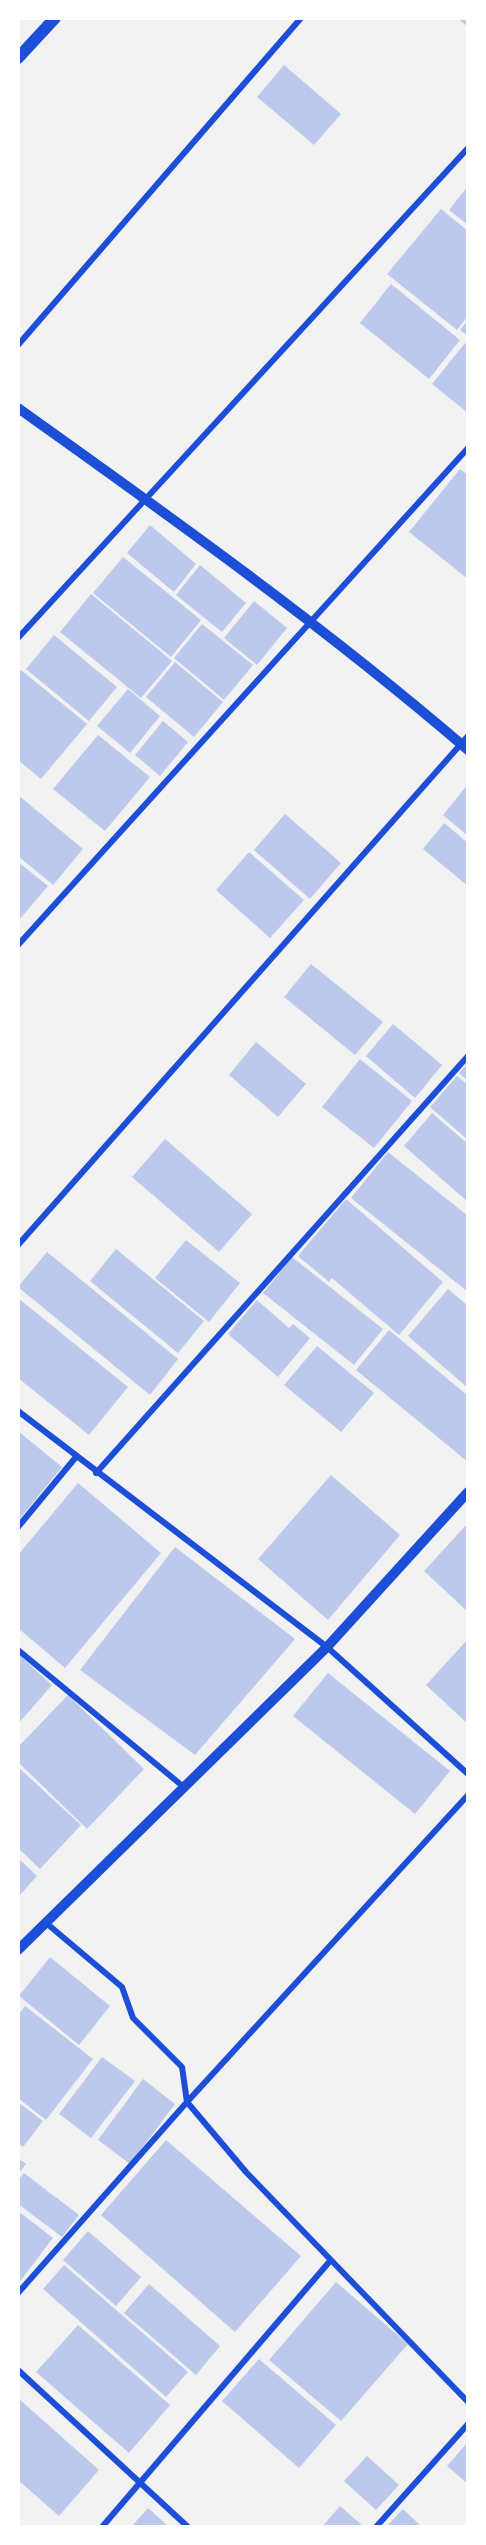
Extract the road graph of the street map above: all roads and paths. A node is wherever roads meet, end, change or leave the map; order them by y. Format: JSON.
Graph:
{"nodes":[{"id":1,"x":55,"y":18,"type":"edge"},
{"id":2,"x":301,"y":18,"type":"edge"},
{"id":3,"x":18,"y":58,"type":"edge"},
{"id":4,"x":468,"y":148,"type":"edge"},
{"id":5,"x":18,"y":345,"type":"edge"},
{"id":6,"x":18,"y":408,"type":"edge"},
{"id":7,"x":468,"y":448,"type":"edge"},
{"id":8,"x":147,"y":500,"type":"junction"},
{"id":9,"x":311,"y":623,"type":"junction"},
{"id":10,"x":18,"y":638,"type":"edge"},
{"id":11,"x":465,"y":743,"type":"edge"},
{"id":12,"x":18,"y":945,"type":"edge"},
{"id":13,"x":468,"y":1056,"type":"edge"},
{"id":14,"x":18,"y":1245,"type":"edge"},
{"id":15,"x":18,"y":1411,"type":"edge"},
{"id":16,"x":76,"y":1457,"type":"junction"},
{"id":17,"x":96,"y":1473,"type":"junction"},
{"id":18,"x":468,"y":1492,"type":"edge"},
{"id":19,"x":18,"y":1527,"type":"edge"},
{"id":20,"x":327,"y":1647,"type":"junction"},
{"id":21,"x":18,"y":1650,"type":"edge"},
{"id":22,"x":468,"y":1774,"type":"edge"},
{"id":23,"x":185,"y":1788,"type":"junction"},
{"id":24,"x":468,"y":1795,"type":"edge"},
{"id":25,"x":45,"y":1922,"type":"junction"},
{"id":26,"x":18,"y":1950,"type":"edge"},
{"id":27,"x":187,"y":2102,"type":"junction"},
{"id":28,"x":330,"y":2261,"type":"junction"},
{"id":29,"x":18,"y":2293,"type":"edge"},
{"id":30,"x":18,"y":2370,"type":"edge"},
{"id":31,"x":468,"y":2402,"type":"edge"},
{"id":32,"x":468,"y":2424,"type":"edge"},
{"id":33,"x":140,"y":2484,"type":"junction"},
{"id":34,"x":102,"y":2527,"type":"edge"},
{"id":35,"x":188,"y":2527,"type":"edge"},
{"id":36,"x":376,"y":2527,"type":"edge"}],
"edges":[{"from":1,"to":3,"type":"main road"},
{"from":2,"to":5,"type":"street"},
{"from":4,"to":8,"type":"street"},
{"from":6,"to":8,"type":"street"},
{"from":7,"to":9,"type":"street"},
{"from":8,"to":9,"type":"street"},
{"from":8,"to":10,"type":"street"},
{"from":9,"to":11,"type":"street"},
{"from":9,"to":12,"type":"street"},
{"from":11,"to":14,"type":"street"},
{"from":13,"to":17,"type":"street"},
{"from":15,"to":16,"type":"street"},
{"from":16,"to":17,"type":"street"},
{"from":16,"to":19,"type":"street"},
{"from":17,"to":20,"type":"street"},
{"from":18,"to":20,"type":"street"},
{"from":20,"to":22,"type":"street"},
{"from":20,"to":23,"type":"street"},
{"from":21,"to":23,"type":"street"},
{"from":23,"to":25,"type":"street"},
{"from":24,"to":27,"type":"street"},
{"from":25,"to":26,"type":"street"},
{"from":25,"to":27,"type":"street"},
{"from":27,"to":28,"type":"street"},
{"from":27,"to":29,"type":"street"},
{"from":28,"to":31,"type":"street"},
{"from":28,"to":33,"type":"street"},
{"from":30,"to":33,"type":"street"},
{"from":32,"to":36,"type":"street"},
{"from":33,"to":34,"type":"street"},
{"from":33,"to":35,"type":"street"}]}
